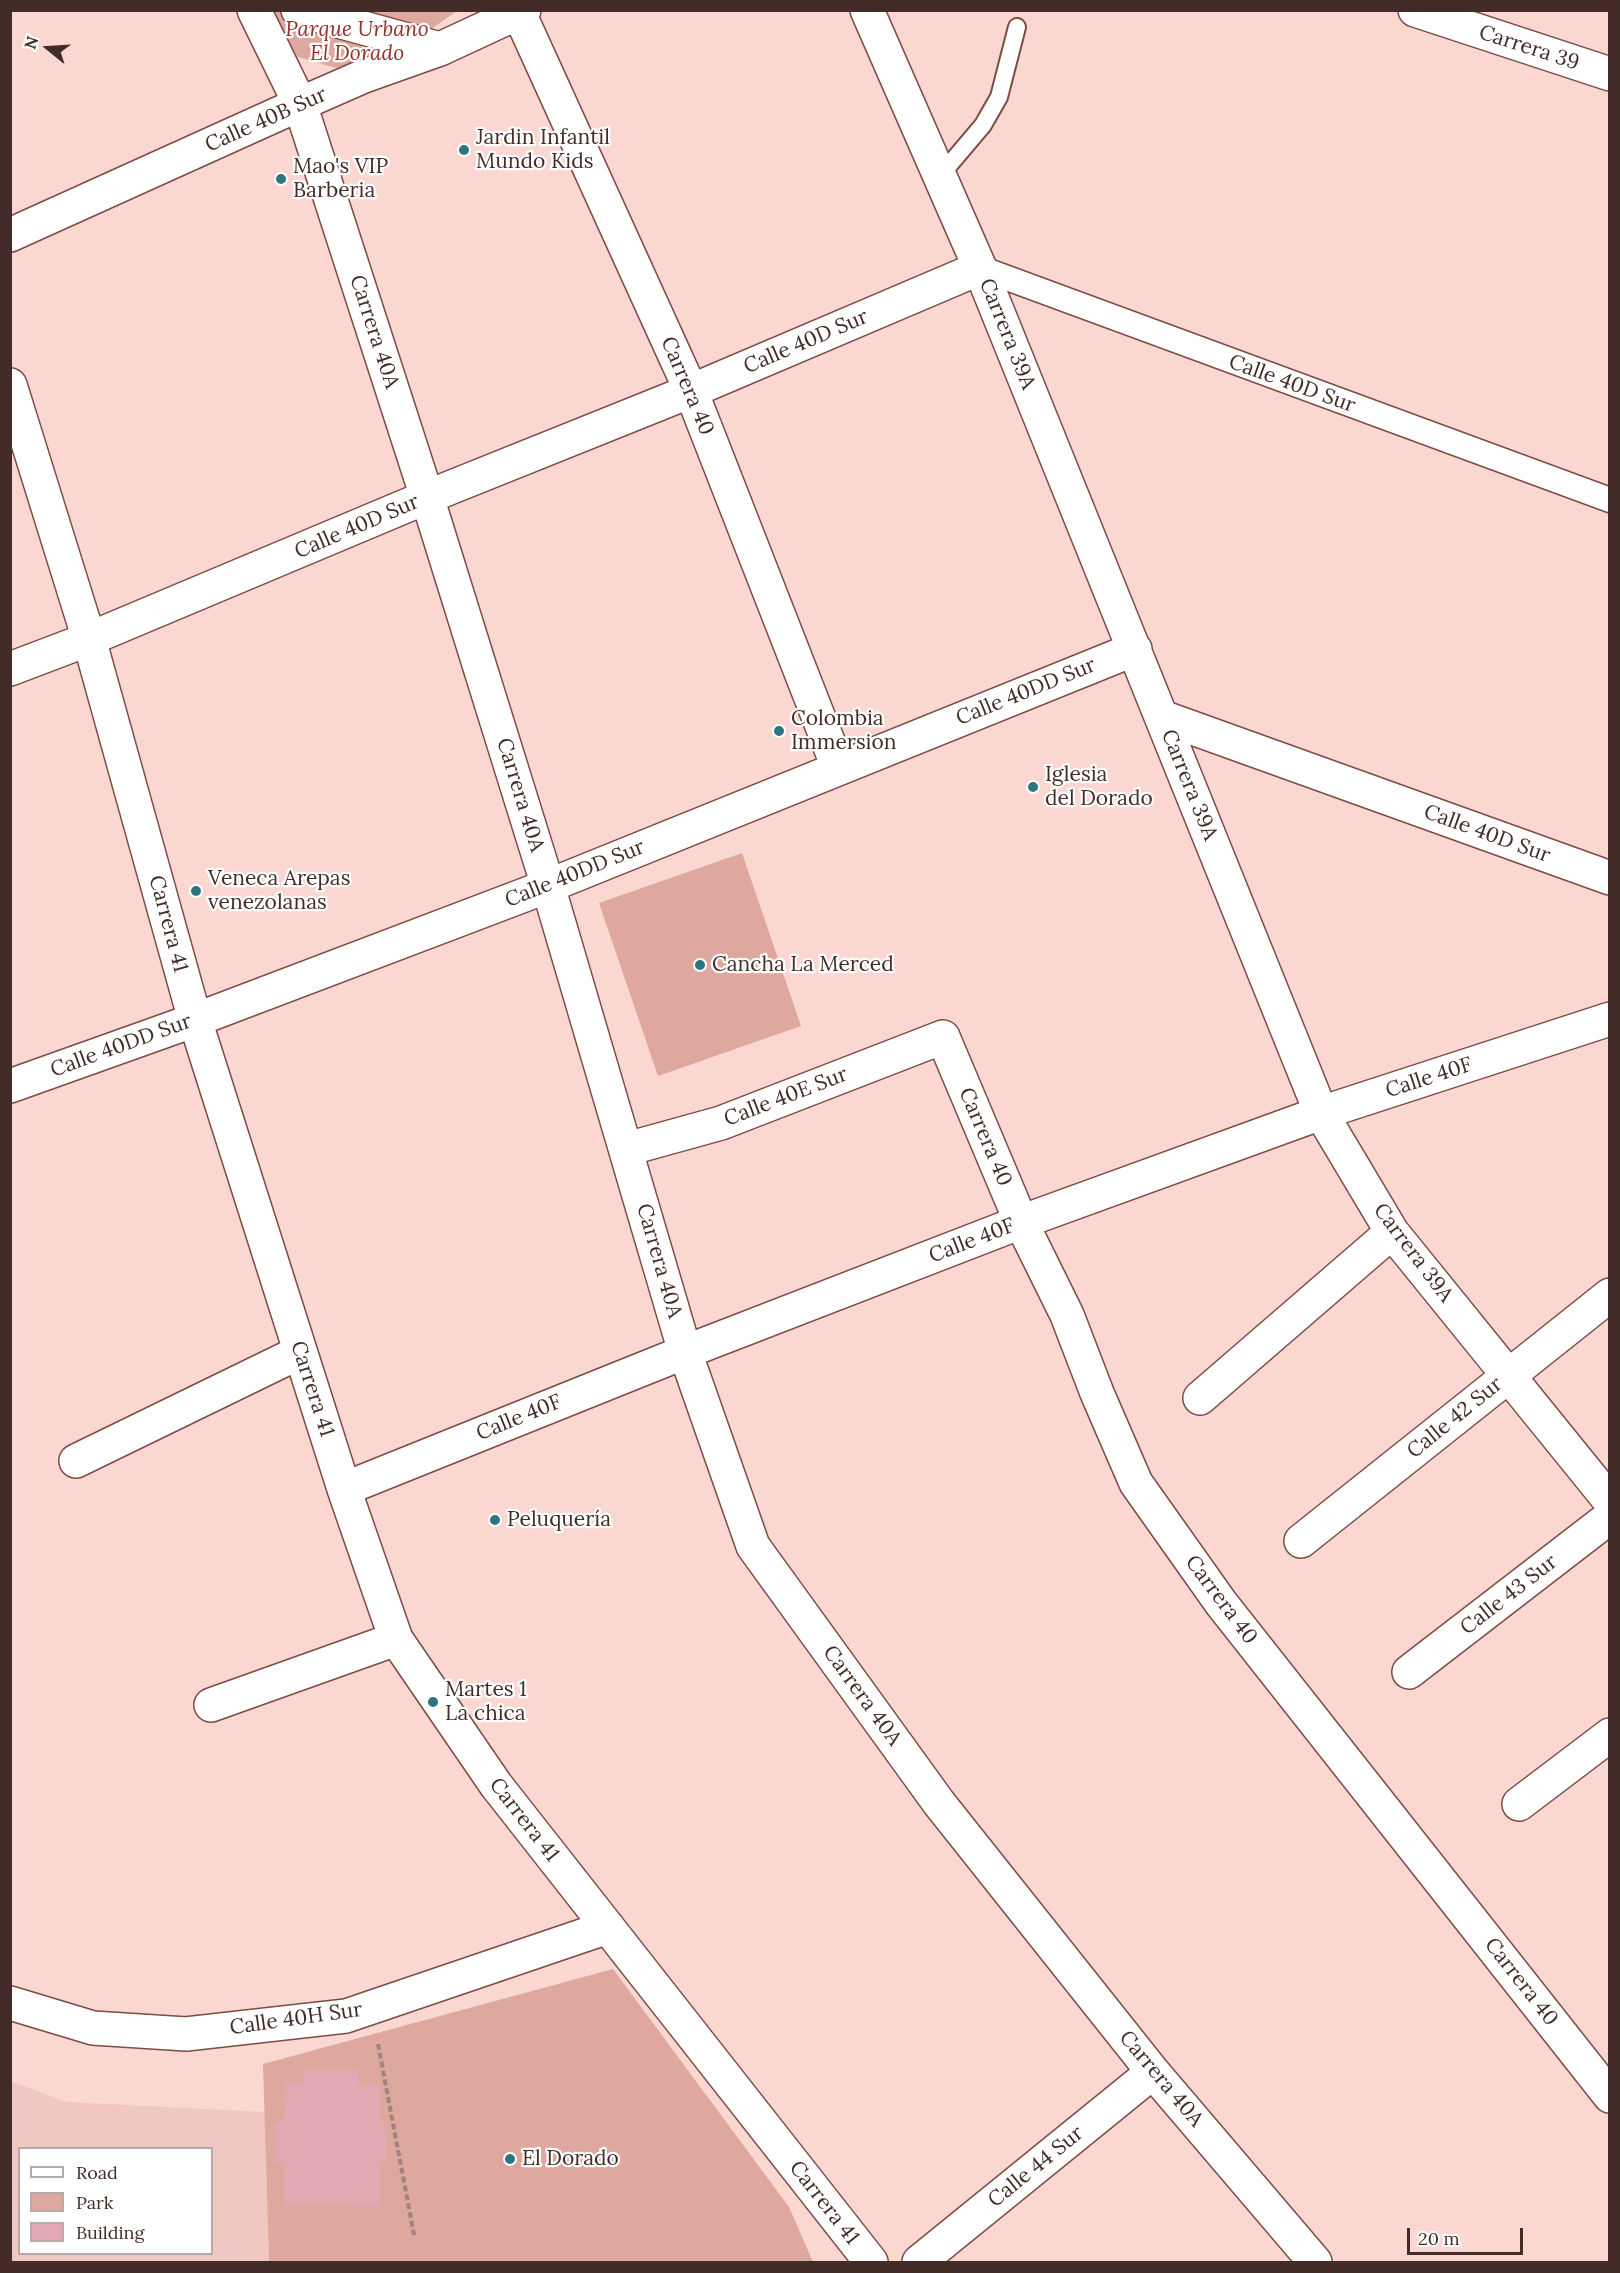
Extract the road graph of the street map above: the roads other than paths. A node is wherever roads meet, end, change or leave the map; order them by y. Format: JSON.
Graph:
{"nodes":[{"id":1,"x":254,"y":10,"type":"edge"},
{"id":2,"x":298,"y":10,"type":"edge"},
{"id":3,"x":867,"y":10,"type":"edge"},
{"id":4,"x":1415,"y":10,"type":"edge"},
{"id":5,"x":522,"y":12,"type":"edge"},
{"id":6,"x":1490,"y":22,"type":"edge"},
{"id":7,"x":1017,"y":27,"type":"dead end"},
{"id":8,"x":440,"y":49,"type":"junction"},
{"id":9,"x":1610,"y":74,"type":"edge"},
{"id":10,"x":300,"y":104,"type":"junction"},
{"id":11,"x":939,"y":177,"type":"junction"},
{"id":12,"x":10,"y":235,"type":"edge"},
{"id":13,"x":980,"y":268,"type":"junction"},
{"id":14,"x":10,"y":385,"type":"edge"},
{"id":15,"x":691,"y":391,"type":"junction"},
{"id":16,"x":428,"y":498,"type":"junction"},
{"id":17,"x":1610,"y":500,"type":"edge"},
{"id":18,"x":89,"y":639,"type":"junction"},
{"id":19,"x":1135,"y":649,"type":"junction"},
{"id":20,"x":10,"y":669,"type":"edge"},
{"id":21,"x":1162,"y":717,"type":"junction"},
{"id":22,"x":838,"y":767,"type":"junction"},
{"id":23,"x":1610,"y":878,"type":"edge"},
{"id":24,"x":548,"y":886,"type":"junction"},
{"id":25,"x":1610,"y":1019,"type":"edge"},
{"id":26,"x":195,"y":1020,"type":"junction"},
{"id":27,"x":943,"y":1037,"type":"joint"},
{"id":28,"x":10,"y":1086,"type":"edge"},
{"id":29,"x":1321,"y":1113,"type":"junction"},
{"id":30,"x":627,"y":1149,"type":"junction"},
{"id":31,"x":1021,"y":1222,"type":"junction"},
{"id":32,"x":1392,"y":1232,"type":"junction"},
{"id":33,"x":1610,"y":1295,"type":"edge"},
{"id":34,"x":300,"y":1352,"type":"junction"},
{"id":35,"x":685,"y":1352,"type":"junction"},
{"id":36,"x":1508,"y":1376,"type":"junction"},
{"id":37,"x":1200,"y":1398,"type":"dead end"},
{"id":38,"x":76,"y":1461,"type":"dead end"},
{"id":39,"x":344,"y":1489,"type":"junction"},
{"id":40,"x":1610,"y":1501,"type":"edge"},
{"id":41,"x":1610,"y":1517,"type":"edge"},
{"id":42,"x":1301,"y":1541,"type":"dead end"},
{"id":43,"x":396,"y":1639,"type":"junction"},
{"id":44,"x":1409,"y":1672,"type":"dead end"},
{"id":45,"x":211,"y":1705,"type":"dead end"},
{"id":46,"x":1610,"y":1735,"type":"edge"},
{"id":47,"x":1520,"y":1804,"type":"dead end"},
{"id":48,"x":608,"y":1927,"type":"junction"},
{"id":49,"x":10,"y":2003,"type":"edge"},
{"id":50,"x":1154,"y":2072,"type":"junction"},
{"id":51,"x":1610,"y":2096,"type":"edge"},
{"id":52,"x":871,"y":2262,"type":"edge"},
{"id":53,"x":919,"y":2262,"type":"edge"},
{"id":54,"x":1315,"y":2262,"type":"edge"}],
"edges":[{"from":1,"to":10,"type":"street"},
{"from":2,"to":8,"type":"street"},
{"from":3,"to":11,"type":"street","name":"Carrera 39A"},
{"from":4,"to":6,"type":"street","name":"Carrera 39"},
{"from":5,"to":8,"type":"street","name":"Calle 40B Sur"},
{"from":5,"to":15,"type":"street","name":"Carrera 40"},
{"from":6,"to":9,"type":"street","name":"Carrera 39"},
{"from":7,"to":11,"type":"lane"},
{"from":8,"to":10,"type":"street","name":"Calle 40B Sur"},
{"from":10,"to":12,"type":"street","name":"Calle 40B Sur"},
{"from":10,"to":16,"type":"street","name":"Carrera 40A"},
{"from":11,"to":13,"type":"street","name":"Carrera 39A"},
{"from":13,"to":15,"type":"street","name":"Calle 40D Sur"},
{"from":13,"to":17,"type":"street","name":"Calle 40D Sur"},
{"from":13,"to":19,"type":"street","name":"Carrera 39A"},
{"from":14,"to":18,"type":"street","name":"Carrera 41"},
{"from":15,"to":16,"type":"street","name":"Calle 40D Sur"},
{"from":15,"to":22,"type":"street","name":"Carrera 40"},
{"from":16,"to":18,"type":"street","name":"Calle 40D Sur"},
{"from":16,"to":24,"type":"street","name":"Carrera 40A"},
{"from":18,"to":20,"type":"street","name":"Calle 40D Sur"},
{"from":18,"to":26,"type":"street","name":"Carrera 41"},
{"from":19,"to":21,"type":"street","name":"Carrera 39A"},
{"from":19,"to":22,"type":"street","name":"Calle 40DD Sur"},
{"from":21,"to":23,"type":"street","name":"Calle 40D Sur"},
{"from":21,"to":29,"type":"street","name":"Carrera 39A"},
{"from":22,"to":24,"type":"street","name":"Calle 40DD Sur"},
{"from":24,"to":26,"type":"street","name":"Calle 40DD Sur"},
{"from":24,"to":30,"type":"street","name":"Carrera 40A"},
{"from":25,"to":29,"type":"street","name":"Calle 40F"},
{"from":26,"to":28,"type":"street","name":"Calle 40DD Sur"},
{"from":26,"to":34,"type":"street","name":"Carrera 41"},
{"from":27,"to":30,"type":"street","name":"Calle 40E Sur"},
{"from":27,"to":31,"type":"street","name":"Carrera 40"},
{"from":29,"to":31,"type":"street","name":"Calle 40F"},
{"from":29,"to":32,"type":"street","name":"Carrera 39A"},
{"from":30,"to":35,"type":"street","name":"Carrera 40A"},
{"from":31,"to":35,"type":"street","name":"Calle 40F"},
{"from":31,"to":51,"type":"street","name":"Carrera 40"},
{"from":32,"to":36,"type":"street","name":"Carrera 39A"},
{"from":32,"to":37,"type":"street"},
{"from":33,"to":36,"type":"street","name":"Calle 42 Sur"},
{"from":34,"to":38,"type":"street"},
{"from":34,"to":39,"type":"street","name":"Carrera 41"},
{"from":35,"to":39,"type":"street","name":"Calle 40F"},
{"from":35,"to":50,"type":"street","name":"Carrera 40A"},
{"from":36,"to":40,"type":"street","name":"Carrera 39A"},
{"from":36,"to":42,"type":"street","name":"Calle 42 Sur"},
{"from":39,"to":43,"type":"street","name":"Carrera 41"},
{"from":41,"to":44,"type":"street","name":"Calle 43 Sur"},
{"from":43,"to":45,"type":"street"},
{"from":43,"to":48,"type":"street","name":"Carrera 41"},
{"from":46,"to":47,"type":"street"},
{"from":48,"to":49,"type":"street","name":"Calle 40H Sur"},
{"from":48,"to":52,"type":"street","name":"Carrera 41"},
{"from":50,"to":53,"type":"street","name":"Calle 44 Sur"},
{"from":50,"to":54,"type":"street","name":"Carrera 40A"}]}
